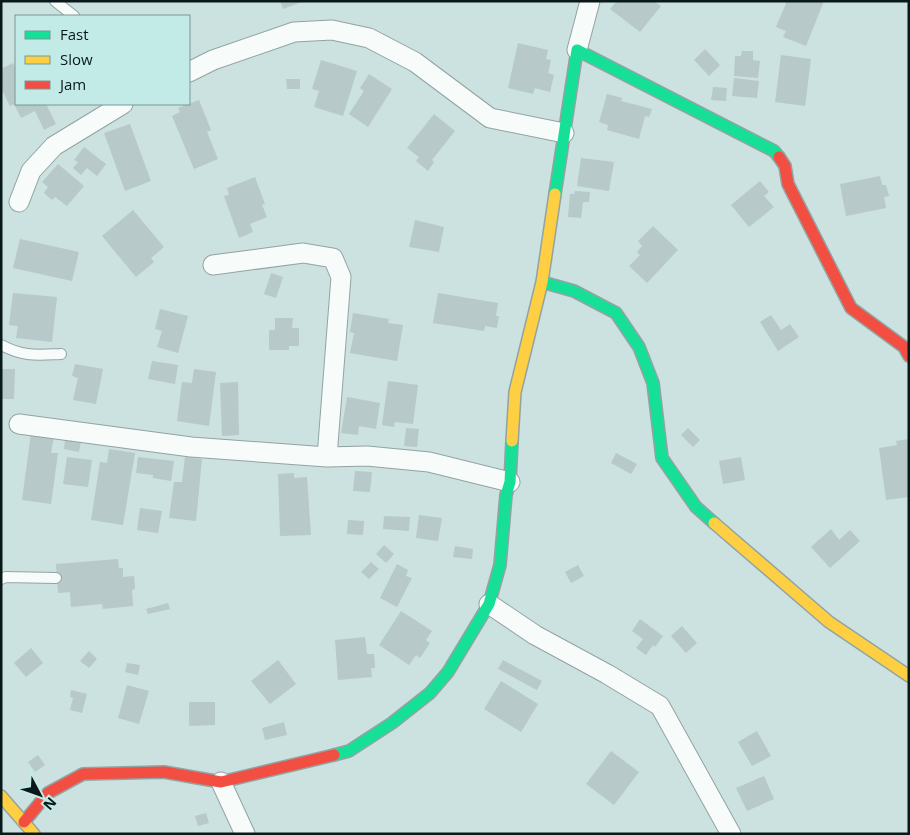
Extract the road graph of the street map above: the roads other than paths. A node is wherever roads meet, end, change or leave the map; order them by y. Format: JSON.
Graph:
{"nodes":[{"id":1,"x":55,"y":1,"type":"edge"},
{"id":2,"x":590,"y":1,"type":"edge"},
{"id":3,"x":73,"y":15,"type":"edge"},
{"id":4,"x":577,"y":50,"type":"junction"},
{"id":5,"x":190,"y":72,"type":"edge"},
{"id":6,"x":121,"y":105,"type":"edge"},
{"id":7,"x":564,"y":133,"type":"junction"},
{"id":8,"x":19,"y":202,"type":"dead end"},
{"id":9,"x":213,"y":265,"type":"dead end"},
{"id":10,"x":542,"y":282,"type":"junction"},
{"id":11,"x":1,"y":345,"type":"edge"},
{"id":12,"x":907,"y":348,"type":"edge"},
{"id":13,"x":61,"y":354,"type":"dead end"},
{"id":14,"x":19,"y":424,"type":"dead end"},
{"id":15,"x":327,"y":456,"type":"junction"},
{"id":16,"x":510,"y":482,"type":"junction"},
{"id":17,"x":56,"y":578,"type":"dead end"},
{"id":18,"x":1,"y":579,"type":"edge"},
{"id":19,"x":489,"y":604,"type":"junction"},
{"id":20,"x":909,"y":676,"type":"edge"},
{"id":21,"x":221,"y":782,"type":"junction"},
{"id":22,"x":1,"y":796,"type":"edge"},
{"id":23,"x":24,"y":822,"type":"junction"},
{"id":24,"x":34,"y":834,"type":"edge"},
{"id":25,"x":245,"y":834,"type":"edge"},
{"id":26,"x":731,"y":834,"type":"edge"}],
"edges":[{"from":1,"to":3,"type":"lane"},
{"from":2,"to":4,"type":"street"},
{"from":4,"to":7,"type":"street"},
{"from":4,"to":12,"type":"street"},
{"from":5,"to":7,"type":"street"},
{"from":6,"to":8,"type":"street"},
{"from":7,"to":10,"type":"street"},
{"from":9,"to":15,"type":"street"},
{"from":10,"to":16,"type":"street"},
{"from":10,"to":20,"type":"street"},
{"from":11,"to":13,"type":"lane"},
{"from":14,"to":15,"type":"street"},
{"from":15,"to":16,"type":"street"},
{"from":16,"to":19,"type":"street"},
{"from":17,"to":18,"type":"lane"},
{"from":19,"to":21,"type":"street"},
{"from":19,"to":26,"type":"street"},
{"from":21,"to":23,"type":"street"},
{"from":21,"to":25,"type":"street"},
{"from":22,"to":23,"type":"street"},
{"from":23,"to":24,"type":"street"}]}
